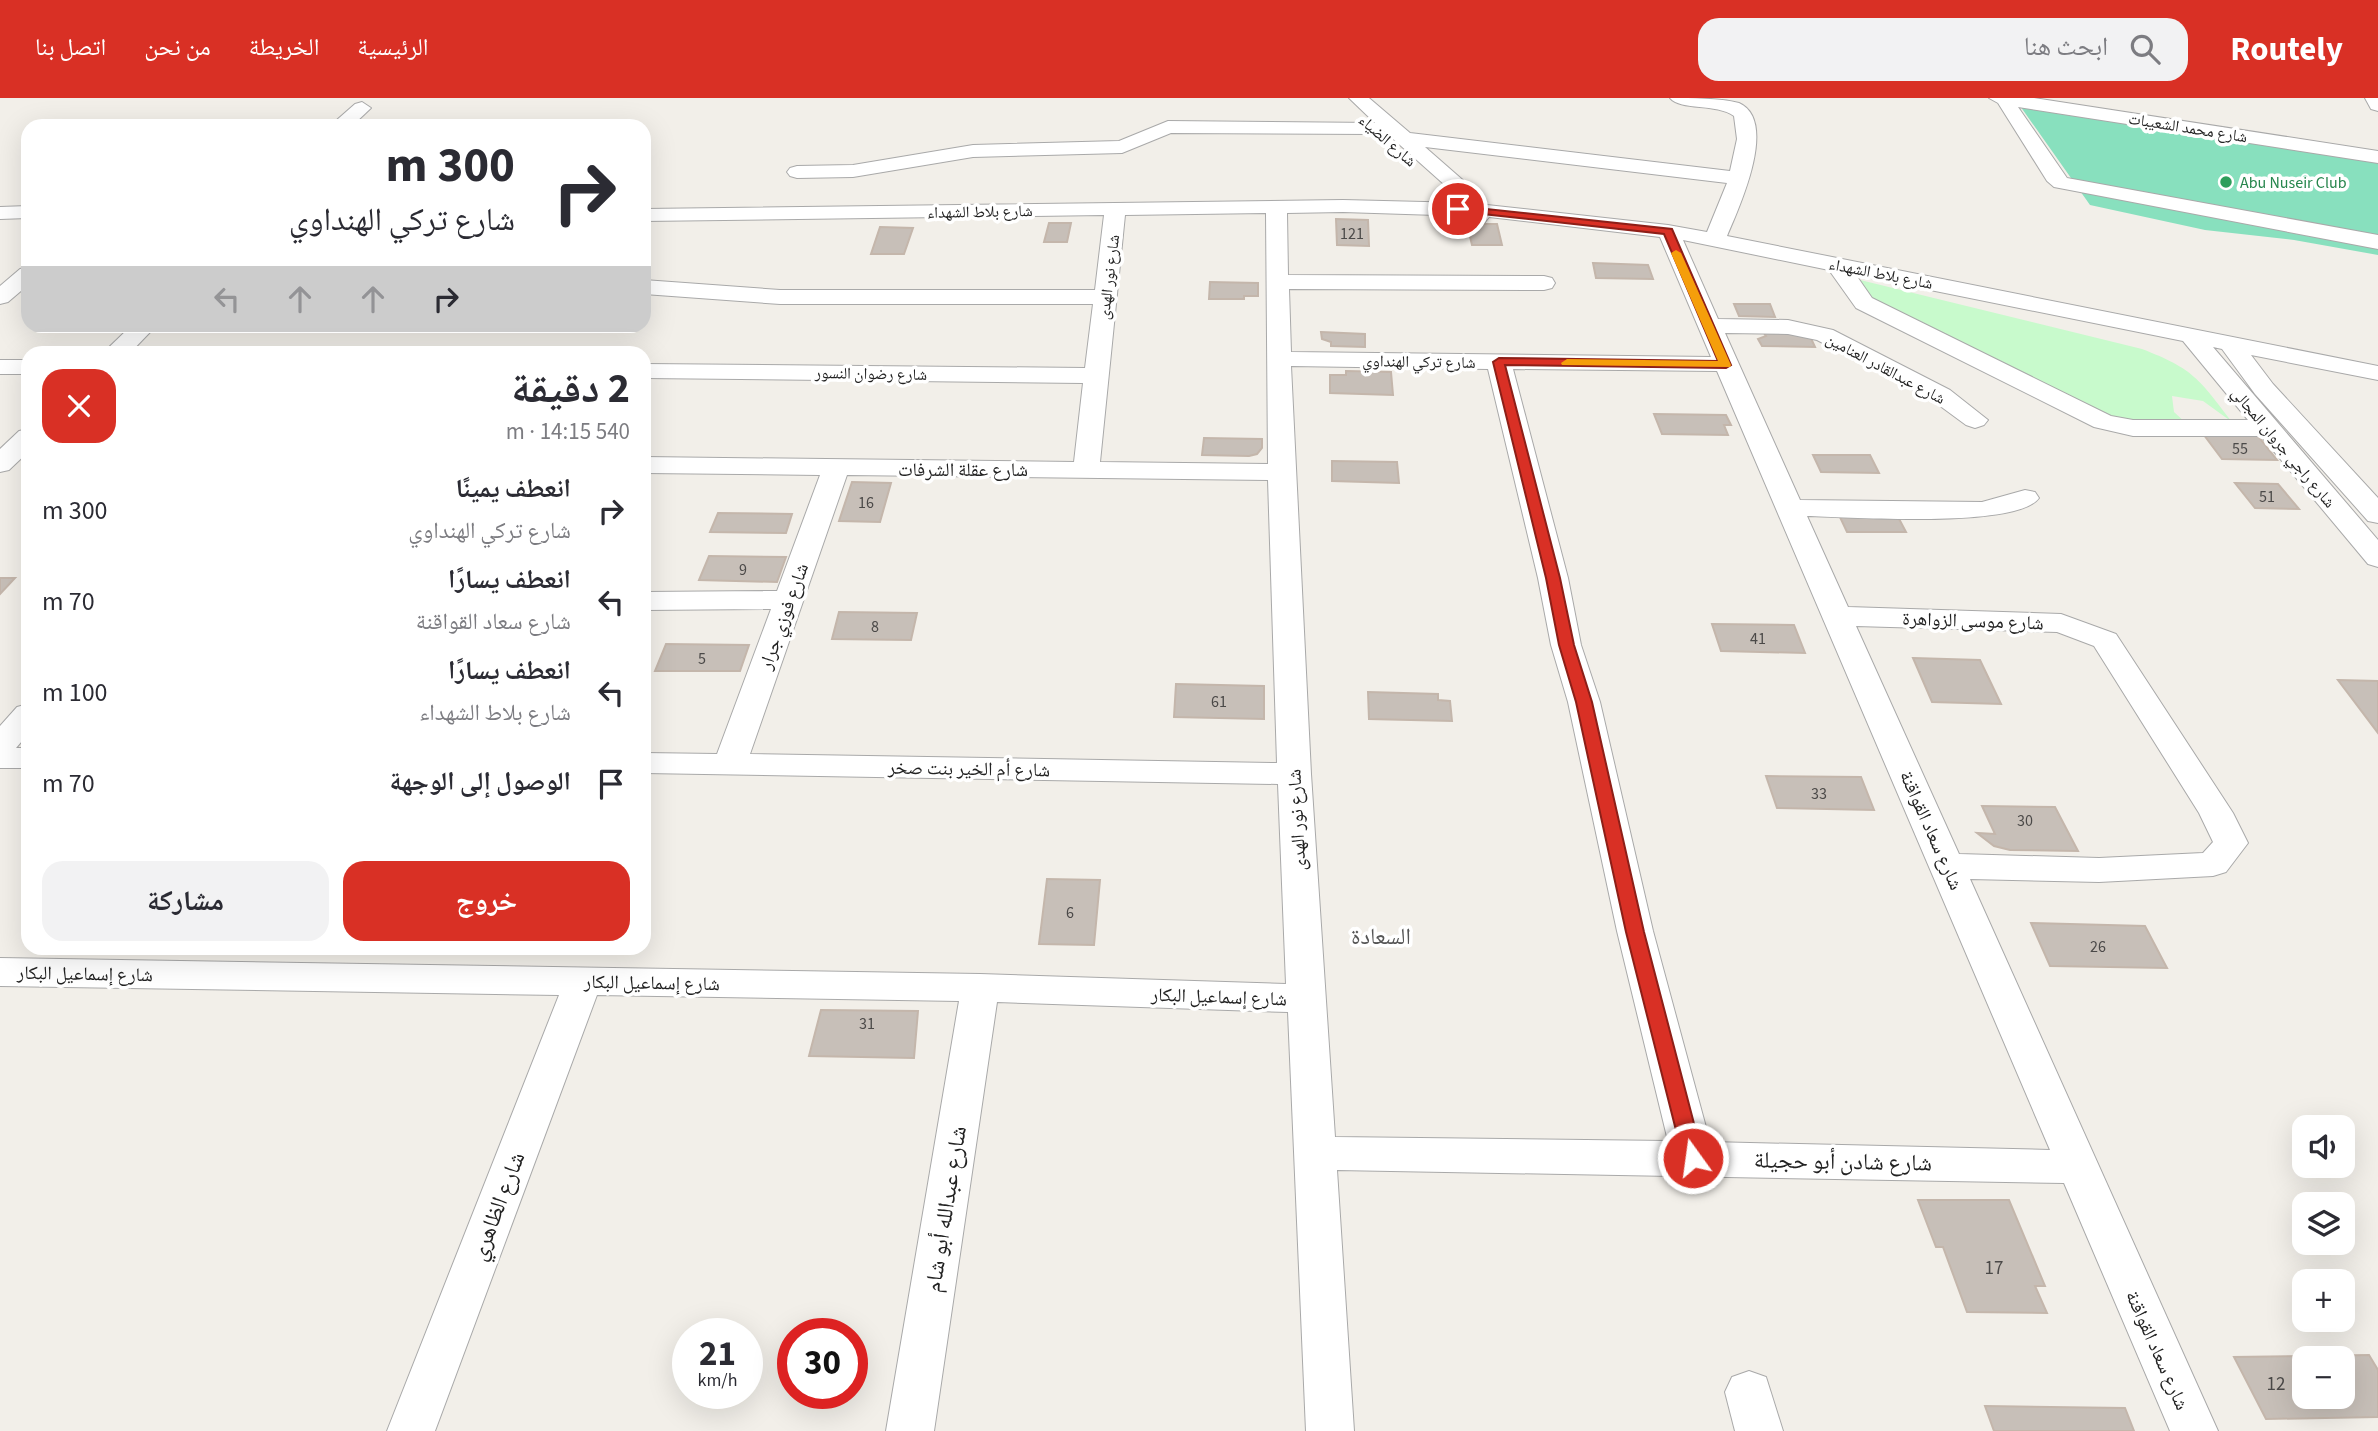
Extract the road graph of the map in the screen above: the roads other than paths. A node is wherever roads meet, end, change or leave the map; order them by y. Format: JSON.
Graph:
{"nodes":[{"id":1,"x":1339,"y":98,"type":"edge"},
{"id":2,"x":1358,"y":98,"type":"edge"},
{"id":3,"x":1679,"y":98,"type":"edge"},
{"id":4,"x":1998,"y":98,"type":"edge"},
{"id":5,"x":2004,"y":99,"type":"edge"},
{"id":6,"x":362,"y":108,"type":"dead end"},
{"id":7,"x":349,"y":119,"type":"edge"},
{"id":8,"x":1373,"y":128,"type":"junction"},
{"id":9,"x":1401,"y":138,"type":"junction"},
{"id":10,"x":2378,"y":157,"type":"edge"},
{"id":11,"x":797,"y":172,"type":"dead end"},
{"id":12,"x":1739,"y":178,"type":"junction"},
{"id":13,"x":1276,"y":208,"type":"junction"},
{"id":14,"x":1115,"y":209,"type":"junction"},
{"id":15,"x":0,"y":212,"type":"edge"},
{"id":16,"x":21,"y":212,"type":"edge"},
{"id":17,"x":1468,"y":213,"type":"junction"},
{"id":18,"x":651,"y":215,"type":"edge"},
{"id":19,"x":1672,"y":234,"type":"junction"},
{"id":20,"x":1714,"y":242,"type":"junction"},
{"id":21,"x":2378,"y":242,"type":"edge"},
{"id":22,"x":1837,"y":265,"type":"junction"},
{"id":23,"x":21,"y":280,"type":"edge"},
{"id":24,"x":1278,"y":282,"type":"junction"},
{"id":25,"x":1544,"y":283,"type":"dead end"},
{"id":26,"x":651,"y":288,"type":"edge"},
{"id":27,"x":0,"y":296,"type":"edge"},
{"id":28,"x":1105,"y":297,"type":"junction"},
{"id":29,"x":1709,"y":326,"type":"junction"},
{"id":30,"x":136,"y":333,"type":"edge"},
{"id":31,"x":2197,"y":343,"type":"junction"},
{"id":32,"x":123,"y":346,"type":"edge"},
{"id":33,"x":2236,"y":352,"type":"junction"},
{"id":34,"x":1280,"y":359,"type":"junction"},
{"id":35,"x":1499,"y":362,"type":"junction"},
{"id":36,"x":1726,"y":365,"type":"junction"},
{"id":37,"x":0,"y":367,"type":"edge"},
{"id":38,"x":21,"y":367,"type":"edge"},
{"id":39,"x":651,"y":371,"type":"edge"},
{"id":40,"x":2378,"y":373,"type":"edge"},
{"id":41,"x":1097,"y":376,"type":"junction"},
{"id":42,"x":1975,"y":420,"type":"dead end"},
{"id":43,"x":2266,"y":428,"type":"junction"},
{"id":44,"x":651,"y":465,"type":"edge"},
{"id":45,"x":836,"y":468,"type":"junction"},
{"id":46,"x":1086,"y":469,"type":"junction"},
{"id":47,"x":1282,"y":472,"type":"junction"},
{"id":48,"x":2025,"y":498,"type":"dead end"},
{"id":49,"x":1788,"y":508,"type":"junction"},
{"id":50,"x":2378,"y":516,"type":"edge"},
{"id":51,"x":2378,"y":558,"type":"edge"},
{"id":52,"x":789,"y":600,"type":"junction"},
{"id":53,"x":651,"y":601,"type":"edge"},
{"id":54,"x":1838,"y":617,"type":"junction"},
{"id":55,"x":21,"y":722,"type":"edge"},
{"id":56,"x":0,"y":746,"type":"edge"},
{"id":57,"x":0,"y":758,"type":"edge"},
{"id":58,"x":21,"y":758,"type":"edge"},
{"id":59,"x":651,"y":763,"type":"edge"},
{"id":60,"x":730,"y":764,"type":"junction"},
{"id":61,"x":1294,"y":774,"type":"junction"},
{"id":62,"x":1948,"y":866,"type":"junction"},
{"id":63,"x":0,"y":972,"type":"edge"},
{"id":64,"x":583,"y":981,"type":"junction"},
{"id":65,"x":980,"y":988,"type":"junction"},
{"id":66,"x":1305,"y":999,"type":"junction"},
{"id":67,"x":1314,"y":1153,"type":"junction"},
{"id":68,"x":1693,"y":1158,"type":"junction"},
{"id":69,"x":2079,"y":1167,"type":"junction"},
{"id":70,"x":411,"y":1431,"type":"edge"},
{"id":71,"x":910,"y":1431,"type":"edge"},
{"id":72,"x":1330,"y":1431,"type":"edge"},
{"id":73,"x":2194,"y":1431,"type":"edge"}],
"edges":[{"from":1,"to":8,"type":"street","name":"شارع الضياء"},
{"from":2,"to":9,"type":"street","name":"شارع الضياء"},
{"from":3,"to":12,"type":"street"},
{"from":4,"to":5,"type":"street","name":"شارع محمد الشعيبات"},
{"from":5,"to":10,"type":"street","name":"شارع محمد الشعيبات"},
{"from":5,"to":21,"type":"street"},
{"from":6,"to":7,"type":"street"},
{"from":8,"to":11,"type":"street"},
{"from":8,"to":17,"type":"street","name":"شارع الضياء"},
{"from":9,"to":12,"type":"street"},
{"from":9,"to":17,"type":"street","name":"شارع الضياء"},
{"from":12,"to":20,"type":"street"},
{"from":13,"to":14,"type":"street","name":"شارع بلاط الشهداء"},
{"from":13,"to":17,"type":"street","name":"شارع بلاط الشهداء"},
{"from":13,"to":24,"type":"street","name":"شارع نور الهدى"},
{"from":14,"to":18,"type":"street","name":"شارع بلاط الشهداء"},
{"from":14,"to":28,"type":"street","name":"شارع نور الهدى"},
{"from":15,"to":16,"type":"street"},
{"from":17,"to":19,"type":"street","name":"شارع بلاط الشهداء"},
{"from":19,"to":20,"type":"street","name":"شارع بلاط الشهداء"},
{"from":19,"to":29,"type":"street","name":"شارع سعاد القواقنة"},
{"from":20,"to":22,"type":"street","name":"شارع بلاط الشهداء"},
{"from":22,"to":31,"type":"street","name":"شارع بلاط الشهداء"},
{"from":22,"to":43,"type":"street"},
{"from":23,"to":27,"type":"street"},
{"from":24,"to":25,"type":"street"},
{"from":24,"to":34,"type":"street","name":"شارع نور الهدى"},
{"from":26,"to":28,"type":"street"},
{"from":28,"to":41,"type":"street","name":"شارع نور الهدى"},
{"from":29,"to":36,"type":"street","name":"شارع سعاد القواقنة"},
{"from":29,"to":42,"type":"street","name":"شارع عبدالقادر العنامين"},
{"from":30,"to":32,"type":"street"},
{"from":31,"to":33,"type":"street","name":"شارع بلاط الشهداء"},
{"from":31,"to":43,"type":"street","name":"شارع راجي جروان المجالي"},
{"from":33,"to":40,"type":"street","name":"شارع بلاط الشهداء"},
{"from":33,"to":50,"type":"street","name":"شارع راجي جروان المجالي"},
{"from":34,"to":35,"type":"street","name":"شارع تركي الهنداوي"},
{"from":34,"to":47,"type":"street","name":"شارع نور الهدى"},
{"from":35,"to":36,"type":"street","name":"شارع تركي الهنداوي"},
{"from":35,"to":68,"type":"street"},
{"from":36,"to":49,"type":"street","name":"شارع سعاد القواقنة"},
{"from":37,"to":38,"type":"street"},
{"from":39,"to":41,"type":"street","name":"شارع رضوان النسور"},
{"from":41,"to":46,"type":"street","name":"شارع نور الهدى"},
{"from":43,"to":51,"type":"street","name":"شارع راجي جروان المجالي"},
{"from":44,"to":45,"type":"street","name":"شارع عقلة الشرفات"},
{"from":45,"to":46,"type":"street","name":"شارع عقلة الشرفات"},
{"from":45,"to":52,"type":"street","name":"شارع فوزي جرار"},
{"from":46,"to":47,"type":"street","name":"شارع عقلة الشرفات"},
{"from":47,"to":61,"type":"street","name":"شارع نور الهدى"},
{"from":48,"to":49,"type":"street"},
{"from":49,"to":54,"type":"street","name":"شارع سعاد القواقنة"},
{"from":52,"to":53,"type":"street"},
{"from":52,"to":60,"type":"street","name":"شارع فوزي جرار"},
{"from":54,"to":62,"type":"street","name":"شارع سعاد القواقنة"},
{"from":54,"to":62,"type":"street","name":"شارع موسى الزواهرة"},
{"from":55,"to":56,"type":"street"},
{"from":57,"to":58,"type":"street"},
{"from":59,"to":60,"type":"street","name":"شارع أم الخير بنت صخر"},
{"from":60,"to":61,"type":"street","name":"شارع أم الخير بنت صخر"},
{"from":61,"to":66,"type":"street","name":"شارع نور الهدى"},
{"from":62,"to":69,"type":"street","name":"شارع سعاد القواقنة"},
{"from":63,"to":64,"type":"street","name":"شارع إسماعيل البكار"},
{"from":64,"to":65,"type":"street","name":"شارع إسماعيل البكار"},
{"from":64,"to":70,"type":"street","name":"شارع الظاهري"},
{"from":65,"to":66,"type":"street","name":"شارع إسماعيل البكار"},
{"from":65,"to":71,"type":"street","name":"شارع عبدالله أبو شام"},
{"from":66,"to":67,"type":"street","name":"شارع نور الهدى"},
{"from":67,"to":68,"type":"street","name":"شارع شادن أبو حجيلة"},
{"from":67,"to":72,"type":"street","name":"شارع نور الهدى"},
{"from":68,"to":69,"type":"street","name":"شارع شادن أبو حجيلة"},
{"from":69,"to":73,"type":"street","name":"شارع سعاد القواقنة"}]}
